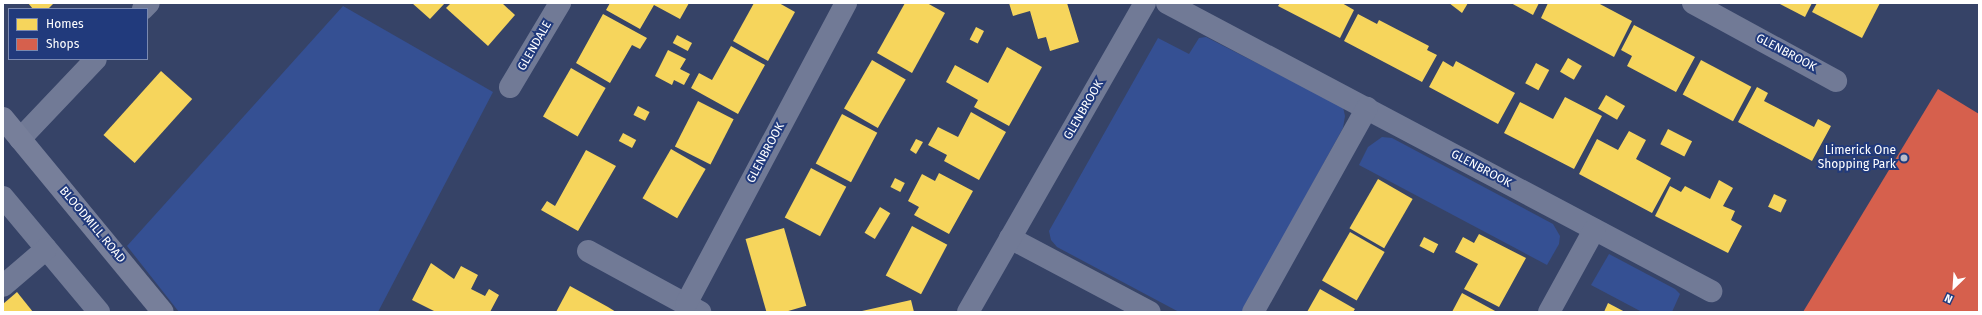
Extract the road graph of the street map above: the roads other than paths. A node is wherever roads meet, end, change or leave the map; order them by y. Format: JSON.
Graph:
{"nodes":[{"id":1,"x":846,"y":3,"type":"edge"},
{"id":2,"x":1145,"y":3,"type":"edge"},
{"id":3,"x":1168,"y":3,"type":"edge"},
{"id":4,"x":1693,"y":3,"type":"edge"},
{"id":5,"x":558,"y":4,"type":"edge"},
{"id":6,"x":95,"y":60,"type":"edge"},
{"id":7,"x":1836,"y":81,"type":"dead end"},
{"id":8,"x":510,"y":87,"type":"dead end"},
{"id":9,"x":1367,"y":108,"type":"junction"},
{"id":10,"x":3,"y":118,"type":"edge"},
{"id":11,"x":20,"y":140,"type":"junction"},
{"id":12,"x":3,"y":197,"type":"edge"},
{"id":13,"x":1594,"y":230,"type":"junction"},
{"id":14,"x":1010,"y":238,"type":"junction"},
{"id":15,"x":46,"y":249,"type":"junction"},
{"id":16,"x":588,"y":251,"type":"dead end"},
{"id":17,"x":3,"y":286,"type":"edge"},
{"id":18,"x":1711,"y":291,"type":"dead end"},
{"id":19,"x":693,"y":308,"type":"edge"},
{"id":20,"x":99,"y":312,"type":"edge"},
{"id":21,"x":163,"y":312,"type":"edge"},
{"id":22,"x":968,"y":312,"type":"edge"},
{"id":23,"x":1150,"y":312,"type":"edge"},
{"id":24,"x":1253,"y":312,"type":"edge"},
{"id":25,"x":1549,"y":312,"type":"edge"}],
"edges":[{"from":1,"to":19,"type":"street","name":"GLENBROOK"},
{"from":2,"to":14,"type":"street","name":"GLENBROOK"},
{"from":3,"to":9,"type":"street","name":"GLENBROOK"},
{"from":4,"to":7,"type":"street","name":"GLENBROOK"},
{"from":5,"to":8,"type":"street","name":"GLENDALE"},
{"from":6,"to":11,"type":"street"},
{"from":9,"to":13,"type":"street","name":"GLENBROOK"},
{"from":9,"to":24,"type":"street"},
{"from":10,"to":11,"type":"street","name":"BLOODMILL ROAD"},
{"from":11,"to":21,"type":"street","name":"BLOODMILL ROAD"},
{"from":12,"to":15,"type":"street"},
{"from":13,"to":18,"type":"street","name":"GLENBROOK"},
{"from":13,"to":25,"type":"street"},
{"from":14,"to":22,"type":"street","name":"GLENBROOK"},
{"from":14,"to":23,"type":"street"},
{"from":15,"to":17,"type":"street"},
{"from":15,"to":20,"type":"street"},
{"from":16,"to":19,"type":"street","name":"GLENBROOK"}]}
